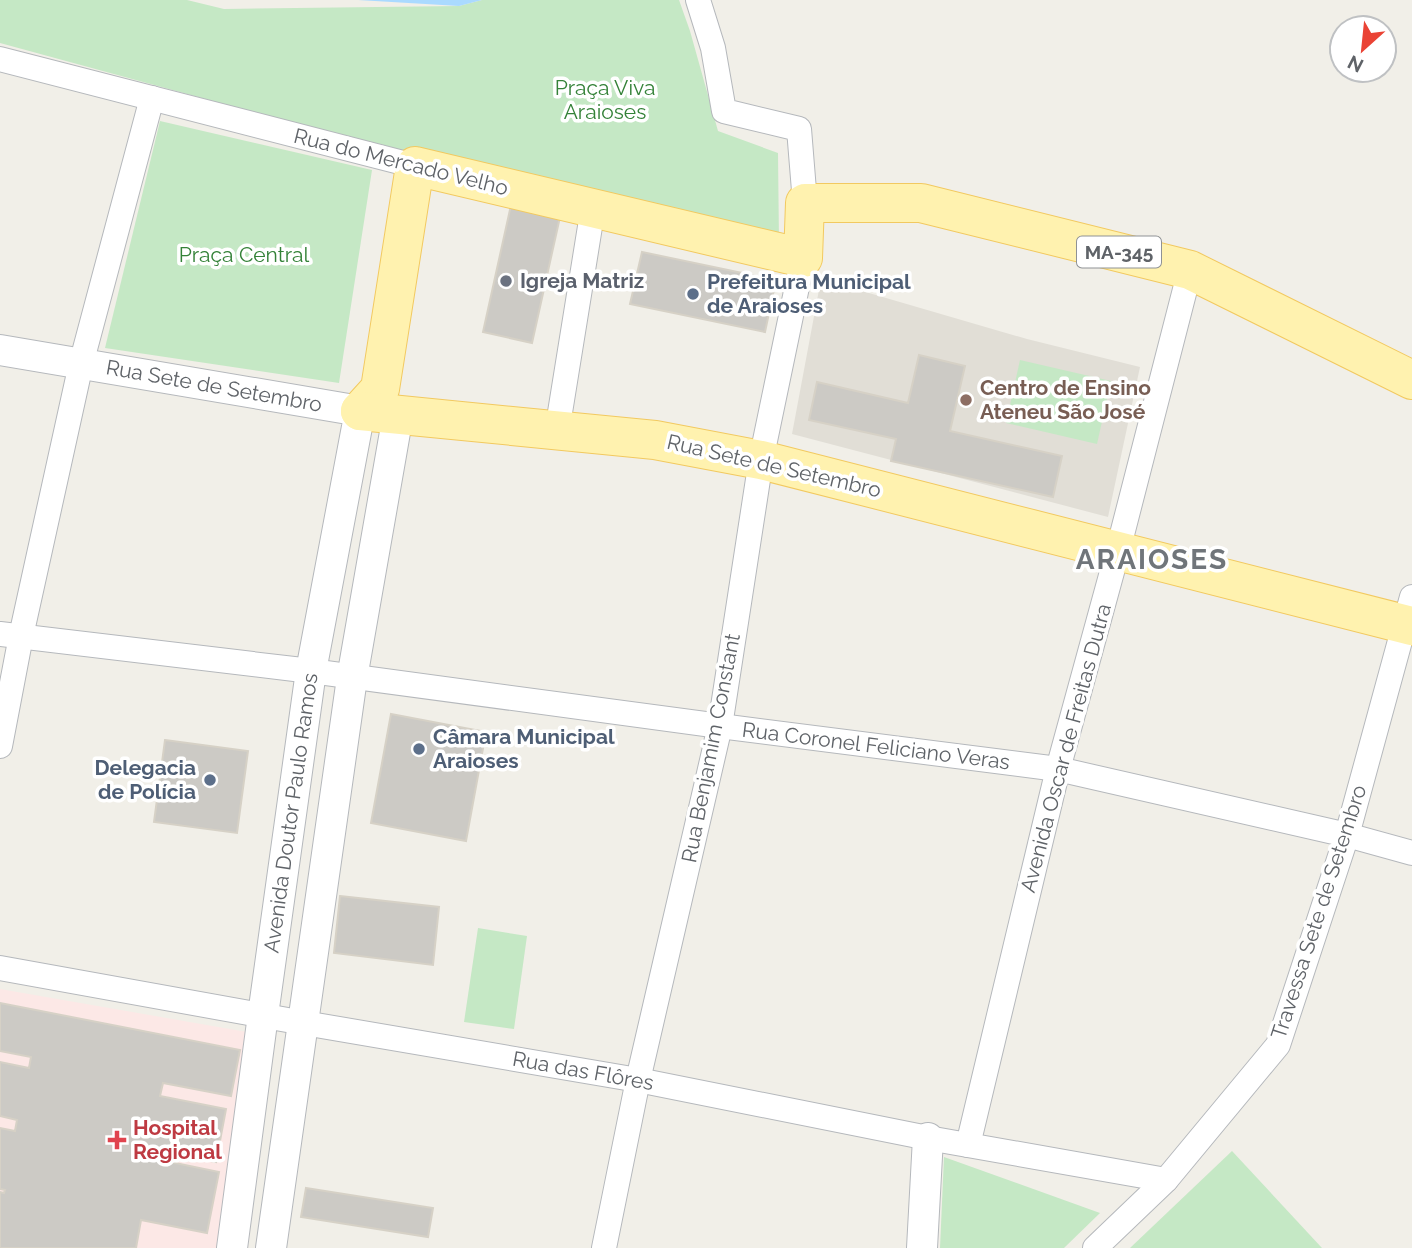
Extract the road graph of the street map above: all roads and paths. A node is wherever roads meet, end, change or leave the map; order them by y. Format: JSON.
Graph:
{"nodes":[{"id":1,"x":698,"y":0,"type":"edge"},
{"id":2,"x":0,"y":60,"type":"edge"},
{"id":3,"x":152,"y":98,"type":"junction"},
{"id":4,"x":415,"y":166,"type":"junction"},
{"id":5,"x":805,"y":203,"type":"junction"},
{"id":6,"x":593,"y":208,"type":"junction"},
{"id":7,"x":803,"y":258,"type":"junction"},
{"id":8,"x":1190,"y":270,"type":"junction"},
{"id":9,"x":0,"y":350,"type":"edge"},
{"id":10,"x":81,"y":364,"type":"junction"},
{"id":11,"x":1412,"y":380,"type":"edge"},
{"id":12,"x":379,"y":405,"type":"junction"},
{"id":13,"x":557,"y":431,"type":"junction"},
{"id":14,"x":761,"y":460,"type":"junction"},
{"id":15,"x":1118,"y":550,"type":"junction"},
{"id":16,"x":1409,"y":615,"type":"edge"},
{"id":17,"x":11,"y":635,"type":"edge"},
{"id":18,"x":311,"y":671,"type":"junction"},
{"id":19,"x":352,"y":678,"type":"junction"},
{"id":20,"x":720,"y":726,"type":"junction"},
{"id":21,"x":0,"y":746,"type":"edge"},
{"id":22,"x":1058,"y":769,"type":"junction"},
{"id":23,"x":1347,"y":835,"type":"junction"},
{"id":24,"x":1412,"y":853,"type":"edge"},
{"id":25,"x":0,"y":968,"type":"edge"},
{"id":26,"x":263,"y":1015,"type":"junction"},
{"id":27,"x":304,"y":1023,"type":"junction"},
{"id":28,"x":638,"y":1080,"type":"junction"},
{"id":29,"x":928,"y":1139,"type":"junction"},
{"id":30,"x":968,"y":1145,"type":"junction"},
{"id":31,"x":1166,"y":1180,"type":"junction"},
{"id":32,"x":232,"y":1248,"type":"edge"},
{"id":33,"x":271,"y":1248,"type":"edge"},
{"id":34,"x":604,"y":1248,"type":"edge"},
{"id":35,"x":922,"y":1248,"type":"edge"},
{"id":36,"x":1095,"y":1248,"type":"edge"}],
"edges":[{"from":1,"to":5,"type":"street"},
{"from":2,"to":3,"type":"street","name":"Rua do Mercado Velho"},
{"from":3,"to":4,"type":"street","name":"Rua do Mercado Velho"},
{"from":3,"to":10,"type":"street"},
{"from":4,"to":6,"type":"main road","name":"Rua do Mercado Velho"},
{"from":4,"to":12,"type":"main road","name":"Avenida Doutor Paulo Ramos"},
{"from":5,"to":7,"type":"main road","name":"Rua Benjamim Constant"},
{"from":5,"to":8,"type":"main road","number":"MA-345"},
{"from":6,"to":7,"type":"main road","name":"Rua do Mercado Velho"},
{"from":6,"to":13,"type":"street"},
{"from":7,"to":14,"type":"street","name":"Rua Benjamim Constant"},
{"from":8,"to":11,"type":"main road","number":"MA-345"},
{"from":8,"to":15,"type":"street","name":"Avenida Oscar de Freitas Dutra"},
{"from":9,"to":10,"type":"street","name":"Rua Sete de Setembro"},
{"from":10,"to":12,"type":"street","name":"Rua Sete de Setembro"},
{"from":10,"to":17,"type":"street"},
{"from":12,"to":13,"type":"main road","name":"Rua Sete de Setembro"},
{"from":12,"to":18,"type":"street","name":"Avenida Doutor Paulo Ramos"},
{"from":12,"to":19,"type":"street","name":"Avenida Doutor Paulo Ramos"},
{"from":13,"to":14,"type":"main road","name":"Rua Sete de Setembro"},
{"from":14,"to":15,"type":"main road","name":"Rua Sete de Setembro"},
{"from":14,"to":20,"type":"street","name":"Rua Benjamim Constant"},
{"from":15,"to":16,"type":"main road","name":"Rua Sete de Setembro"},
{"from":15,"to":22,"type":"street","name":"Avenida Oscar de Freitas Dutra"},
{"from":16,"to":23,"type":"street","name":"Travessa Sete de Setembro"},
{"from":17,"to":18,"type":"street","name":"Rua Coronel Feliciano Veras"},
{"from":17,"to":21,"type":"street"},
{"from":18,"to":19,"type":"street","name":"Rua Coronel Feliciano Veras"},
{"from":18,"to":26,"type":"street","name":"Avenida Doutor Paulo Ramos"},
{"from":19,"to":20,"type":"street","name":"Rua Coronel Feliciano Veras"},
{"from":19,"to":27,"type":"street","name":"Avenida Doutor Paulo Ramos"},
{"from":20,"to":22,"type":"street","name":"Rua Coronel Feliciano Veras"},
{"from":20,"to":28,"type":"street","name":"Rua Benjamim Constant"},
{"from":22,"to":23,"type":"street","name":"Rua Coronel Feliciano Veras"},
{"from":22,"to":30,"type":"street","name":"Avenida Oscar de Freitas Dutra"},
{"from":23,"to":24,"type":"street","name":"Rua Coronel Feliciano Veras"},
{"from":23,"to":31,"type":"street","name":"Travessa Sete de Setembro"},
{"from":25,"to":26,"type":"street","name":"Rua das Flôres"},
{"from":26,"to":27,"type":"street","name":"Rua das Flôres"},
{"from":26,"to":32,"type":"street","name":"Avenida Doutor Paulo Ramos"},
{"from":27,"to":28,"type":"street","name":"Rua das Flôres"},
{"from":27,"to":33,"type":"street","name":"Avenida Doutor Paulo Ramos"},
{"from":28,"to":29,"type":"street","name":"Rua das Flôres"},
{"from":28,"to":34,"type":"street","name":"Rua Benjamim Constant"},
{"from":29,"to":30,"type":"street","name":"Rua das Flôres"},
{"from":29,"to":35,"type":"street"},
{"from":30,"to":31,"type":"street","name":"Rua das Flôres"},
{"from":31,"to":36,"type":"street","name":"Travessa Sete de Setembro"}]}
